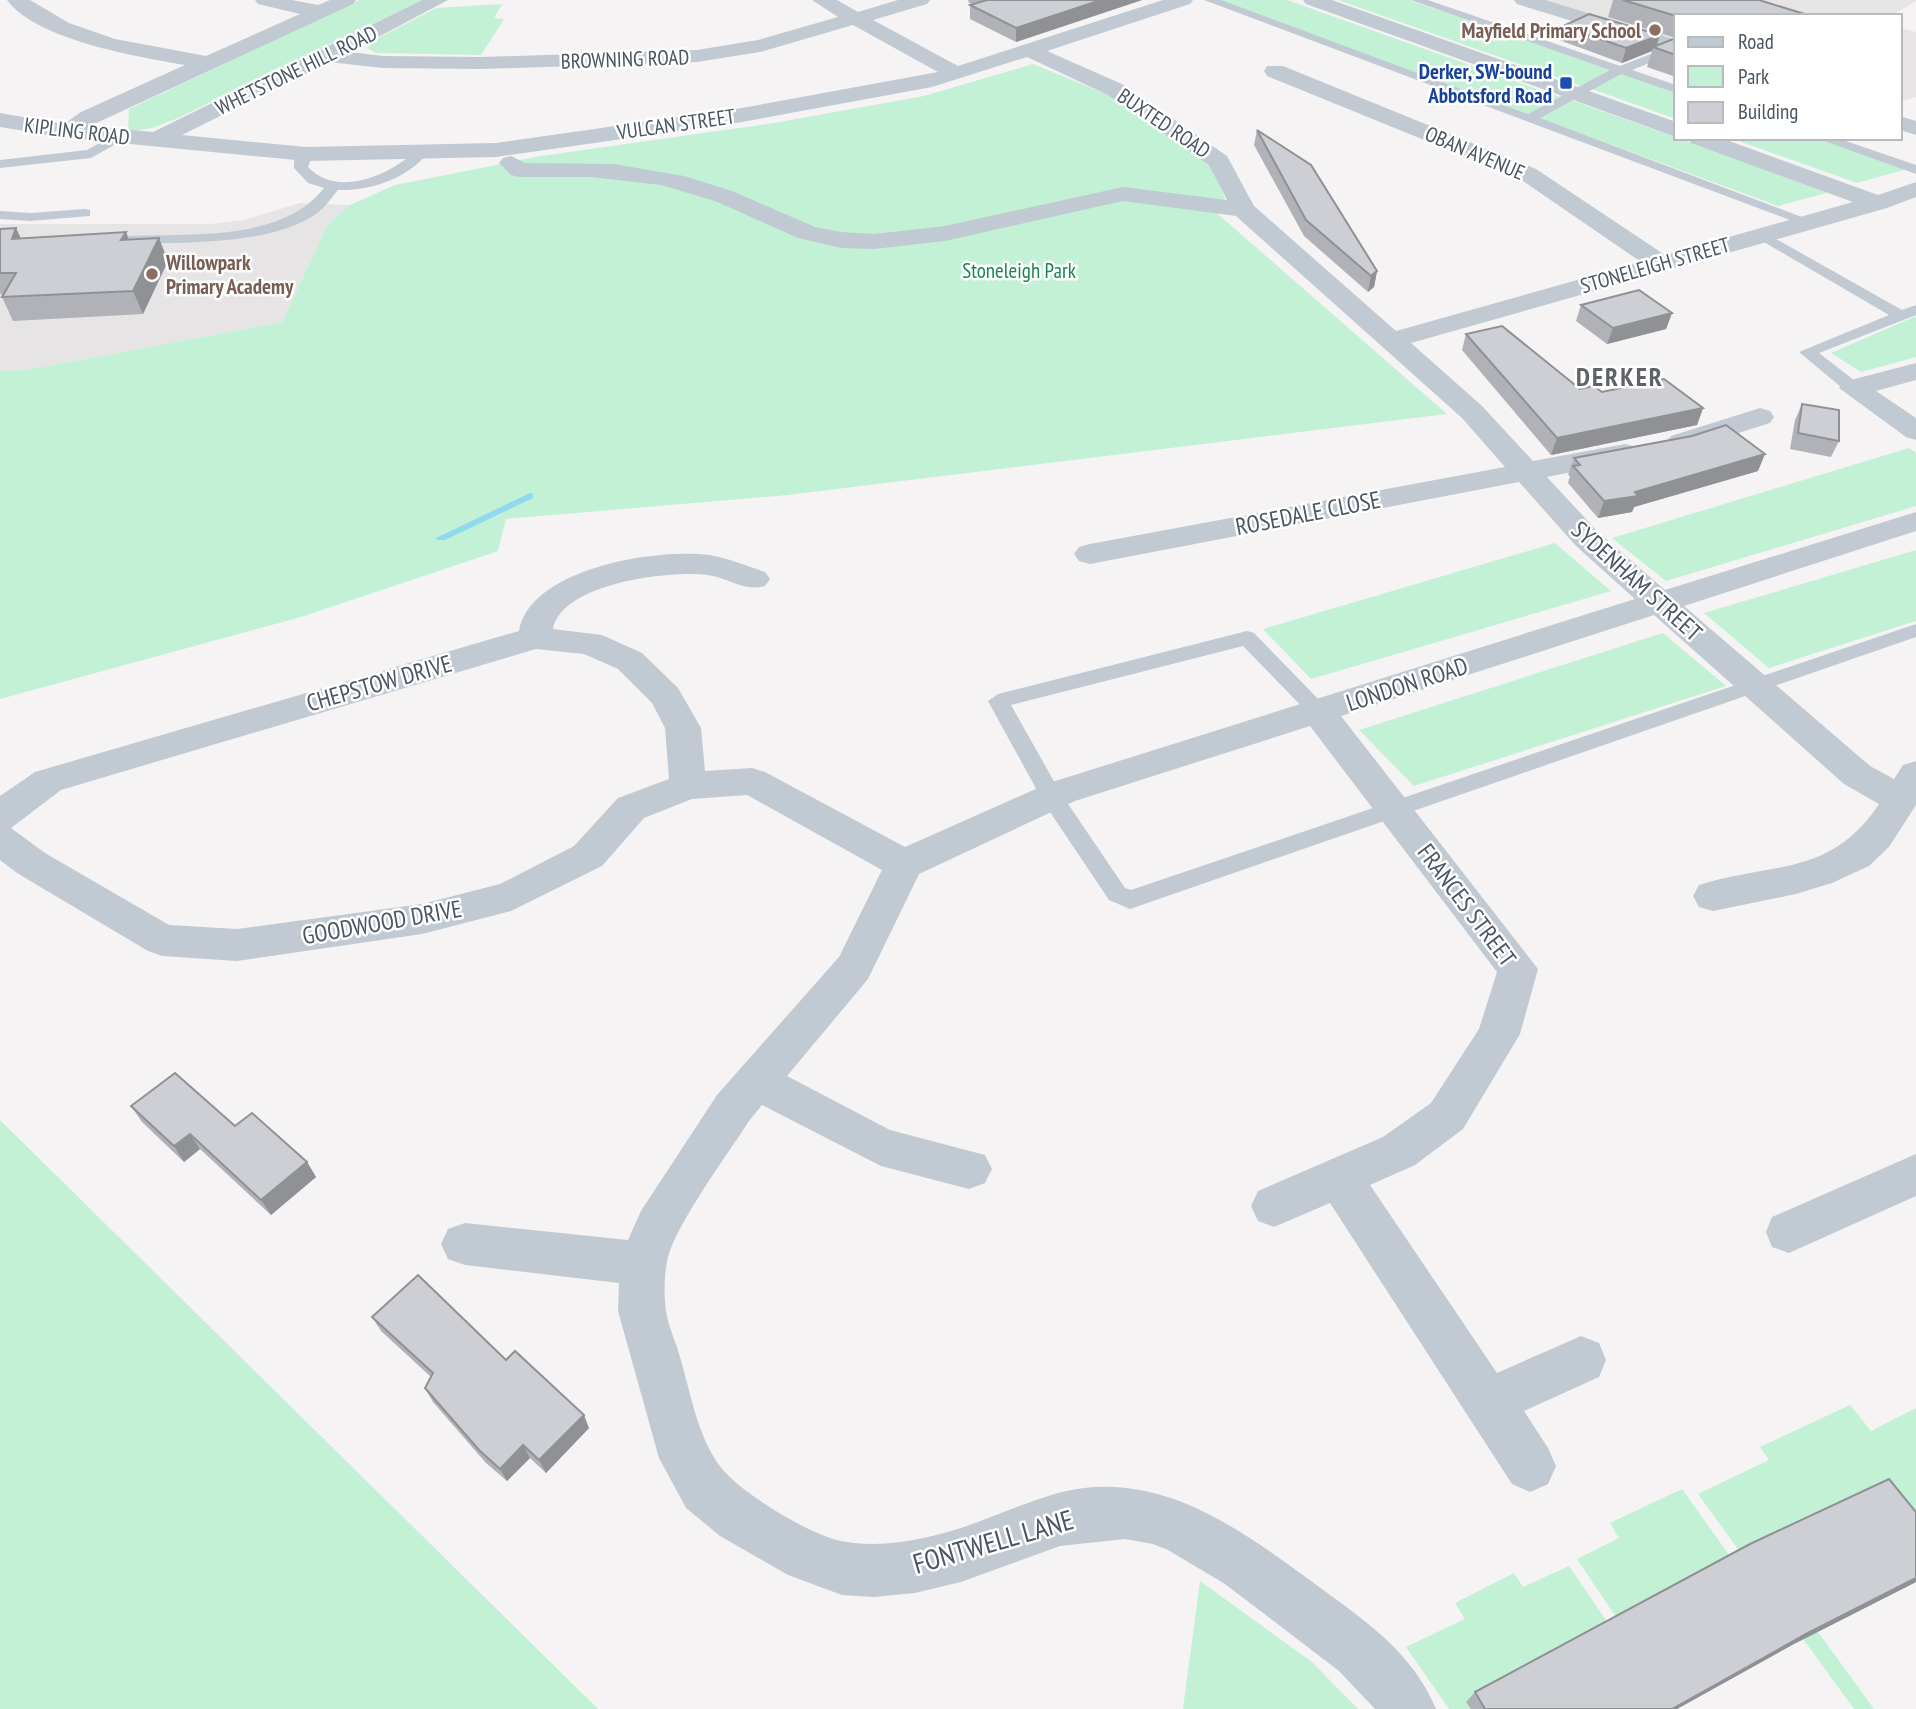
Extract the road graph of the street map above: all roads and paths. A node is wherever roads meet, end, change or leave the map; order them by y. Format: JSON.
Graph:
{"nodes":[{"id":1,"x":17,"y":0,"type":"edge"},
{"id":2,"x":265,"y":0,"type":"edge"},
{"id":3,"x":346,"y":0,"type":"edge"},
{"id":4,"x":438,"y":0,"type":"edge"},
{"id":5,"x":822,"y":0,"type":"edge"},
{"id":6,"x":920,"y":0,"type":"edge"},
{"id":7,"x":1183,"y":0,"type":"edge"},
{"id":8,"x":1210,"y":0,"type":"edge"},
{"id":9,"x":1313,"y":0,"type":"edge"},
{"id":10,"x":1417,"y":0,"type":"edge"},
{"id":11,"x":1524,"y":0,"type":"edge"},
{"id":12,"x":320,"y":12,"type":"junction"},
{"id":13,"x":860,"y":19,"type":"junction"},
{"id":14,"x":1674,"y":47,"type":"edge"},
{"id":15,"x":1674,"y":49,"type":"edge"},
{"id":16,"x":1031,"y":51,"type":"junction"},
{"id":17,"x":323,"y":55,"type":"junction"},
{"id":18,"x":209,"y":63,"type":"junction"},
{"id":19,"x":1620,"y":69,"type":"junction"},
{"id":20,"x":1275,"y":71,"type":"dead end"},
{"id":21,"x":957,"y":74,"type":"junction"},
{"id":22,"x":1674,"y":88,"type":"edge"},
{"id":23,"x":1574,"y":93,"type":"junction"},
{"id":24,"x":1532,"y":117,"type":"junction"},
{"id":25,"x":0,"y":120,"type":"edge"},
{"id":26,"x":1674,"y":129,"type":"edge"},
{"id":27,"x":68,"y":131,"type":"junction"},
{"id":28,"x":120,"y":136,"type":"junction"},
{"id":29,"x":155,"y":140,"type":"junction"},
{"id":30,"x":1705,"y":140,"type":"edge"},
{"id":31,"x":1829,"y":140,"type":"edge"},
{"id":32,"x":496,"y":150,"type":"junction"},
{"id":33,"x":306,"y":154,"type":"junction"},
{"id":34,"x":420,"y":154,"type":"junction"},
{"id":35,"x":0,"y":164,"type":"edge"},
{"id":36,"x":1916,"y":170,"type":"edge"},
{"id":37,"x":334,"y":185,"type":"junction"},
{"id":38,"x":1916,"y":188,"type":"edge"},
{"id":39,"x":1878,"y":203,"type":"junction"},
{"id":40,"x":1244,"y":210,"type":"junction"},
{"id":41,"x":0,"y":215,"type":"edge"},
{"id":42,"x":1808,"y":222,"type":"junction"},
{"id":43,"x":61,"y":231,"type":"dead end"},
{"id":44,"x":1762,"y":235,"type":"junction"},
{"id":45,"x":108,"y":241,"type":"edge"},
{"id":46,"x":1660,"y":262,"type":"junction"},
{"id":47,"x":1916,"y":310,"type":"edge"},
{"id":48,"x":1900,"y":315,"type":"junction"},
{"id":49,"x":1393,"y":340,"type":"junction"},
{"id":50,"x":1916,"y":371,"type":"edge"},
{"id":51,"x":1853,"y":388,"type":"junction"},
{"id":52,"x":1760,"y":418,"type":"dead end"},
{"id":53,"x":1916,"y":431,"type":"edge"},
{"id":54,"x":1525,"y":471,"type":"junction"},
{"id":55,"x":1916,"y":520,"type":"edge"},
{"id":56,"x":1090,"y":554,"type":"dead end"},
{"id":57,"x":754,"y":579,"type":"dead end"},
{"id":58,"x":1661,"y":603,"type":"junction"},
{"id":59,"x":1916,"y":630,"type":"edge"},
{"id":60,"x":535,"y":638,"type":"junction"},
{"id":61,"x":1753,"y":685,"type":"junction"},
{"id":62,"x":1319,"y":712,"type":"junction"},
{"id":63,"x":688,"y":786,"type":"junction"},
{"id":64,"x":1908,"y":786,"type":"edge"},
{"id":65,"x":1052,"y":797,"type":"junction"},
{"id":66,"x":1395,"y":809,"type":"junction"},
{"id":67,"x":0,"y":818,"type":"edge"},
{"id":68,"x":0,"y":839,"type":"edge"},
{"id":69,"x":904,"y":863,"type":"junction"},
{"id":70,"x":1713,"y":896,"type":"dead end"},
{"id":71,"x":756,"y":1081,"type":"junction"},
{"id":72,"x":969,"y":1169,"type":"dead end"},
{"id":73,"x":1916,"y":1174,"type":"edge"},
{"id":74,"x":1340,"y":1179,"type":"junction"},
{"id":75,"x":1274,"y":1206,"type":"dead end"},
{"id":76,"x":1789,"y":1231,"type":"dead end"},
{"id":77,"x":466,"y":1244,"type":"dead end"},
{"id":78,"x":643,"y":1262,"type":"junction"},
{"id":79,"x":1581,"y":1360,"type":"dead end"},
{"id":80,"x":1488,"y":1402,"type":"junction"},
{"id":81,"x":1530,"y":1466,"type":"dead end"},
{"id":82,"x":1406,"y":1709,"type":"edge"}],
"edges":[{"from":1,"to":18,"type":"street"},
{"from":2,"to":12,"type":"street"},
{"from":3,"to":12,"type":"street","name":"WHETSTONE HILL ROAD"},
{"from":4,"to":17,"type":"street","name":"WHETSTONE HILL ROAD"},
{"from":5,"to":13,"type":"street"},
{"from":6,"to":13,"type":"street","name":"BROWNING ROAD"},
{"from":7,"to":16,"type":"street","name":"VULCAN STREET"},
{"from":8,"to":24,"type":"lane"},
{"from":9,"to":23,"type":"street"},
{"from":10,"to":19,"type":"lane"},
{"from":11,"to":14,"type":"street"},
{"from":12,"to":18,"type":"street","name":"WHETSTONE HILL ROAD"},
{"from":13,"to":17,"type":"street","name":"BROWNING ROAD"},
{"from":13,"to":21,"type":"street"},
{"from":15,"to":19,"type":"lane"},
{"from":16,"to":21,"type":"street","name":"VULCAN STREET"},
{"from":16,"to":40,"type":"street","name":"BUXTED ROAD"},
{"from":17,"to":29,"type":"street","name":"WHETSTONE HILL ROAD"},
{"from":18,"to":27,"type":"street","name":"WHETSTONE HILL ROAD"},
{"from":19,"to":22,"type":"lane"},
{"from":19,"to":23,"type":"lane"},
{"from":20,"to":46,"type":"street","name":"OBAN AVENUE"},
{"from":21,"to":32,"type":"street","name":"VULCAN STREET"},
{"from":23,"to":24,"type":"lane"},
{"from":23,"to":26,"type":"street"},
{"from":24,"to":42,"type":"lane"},
{"from":25,"to":27,"type":"street","name":"KIPLING ROAD"},
{"from":27,"to":28,"type":"street","name":"KIPLING ROAD"},
{"from":28,"to":29,"type":"street","name":"KIPLING ROAD"},
{"from":28,"to":35,"type":"lane"},
{"from":29,"to":33,"type":"street","name":"VULCAN STREET"},
{"from":30,"to":39,"type":"street"},
{"from":31,"to":36,"type":"lane"},
{"from":32,"to":34,"type":"street","name":"VULCAN STREET"},
{"from":32,"to":40,"type":"street"},
{"from":33,"to":34,"type":"street","name":"VULCAN STREET"},
{"from":33,"to":37,"type":"lane"},
{"from":34,"to":37,"type":"lane"},
{"from":37,"to":45,"type":"lane"},
{"from":38,"to":39,"type":"street","name":"STONELEIGH STREET"},
{"from":39,"to":42,"type":"street","name":"STONELEIGH STREET"},
{"from":40,"to":49,"type":"street","name":"BUXTED ROAD"},
{"from":41,"to":43,"type":"lane"},
{"from":42,"to":44,"type":"street","name":"STONELEIGH STREET"},
{"from":44,"to":46,"type":"street","name":"STONELEIGH STREET"},
{"from":44,"to":48,"type":"lane"},
{"from":46,"to":49,"type":"street","name":"STONELEIGH STREET"},
{"from":47,"to":48,"type":"lane"},
{"from":48,"to":51,"type":"lane"},
{"from":49,"to":54,"type":"street","name":"SYDENHAM STREET"},
{"from":50,"to":51,"type":"street"},
{"from":51,"to":53,"type":"street"},
{"from":52,"to":54,"type":"street","name":"ROSEDALE CLOSE"},
{"from":54,"to":56,"type":"street","name":"ROSEDALE CLOSE"},
{"from":54,"to":58,"type":"street","name":"SYDENHAM STREET"},
{"from":55,"to":58,"type":"street","name":"LONDON ROAD"},
{"from":57,"to":60,"type":"street"},
{"from":58,"to":61,"type":"street","name":"SYDENHAM STREET"},
{"from":58,"to":62,"type":"street","name":"LONDON ROAD"},
{"from":59,"to":61,"type":"lane"},
{"from":60,"to":63,"type":"street","name":"CHEPSTOW DRIVE"},
{"from":60,"to":67,"type":"street","name":"CHEPSTOW DRIVE"},
{"from":61,"to":64,"type":"street","name":"SYDENHAM STREET"},
{"from":61,"to":66,"type":"lane"},
{"from":62,"to":65,"type":"street","name":"LONDON ROAD"},
{"from":62,"to":65,"type":"lane"},
{"from":62,"to":66,"type":"street","name":"FRANCES STREET"},
{"from":63,"to":68,"type":"street","name":"GOODWOOD DRIVE"},
{"from":63,"to":69,"type":"street","name":"GOODWOOD DRIVE"},
{"from":64,"to":70,"type":"street"},
{"from":65,"to":66,"type":"lane"},
{"from":65,"to":69,"type":"street","name":"LONDON ROAD"},
{"from":66,"to":74,"type":"street","name":"FRANCES STREET"},
{"from":69,"to":71,"type":"street","name":"FONTWELL LANE"},
{"from":71,"to":72,"type":"street"},
{"from":71,"to":78,"type":"street","name":"FONTWELL LANE"},
{"from":73,"to":76,"type":"street"},
{"from":74,"to":75,"type":"street","name":"FRANCES STREET"},
{"from":74,"to":80,"type":"street"},
{"from":77,"to":78,"type":"street"},
{"from":78,"to":82,"type":"street","name":"FONTWELL LANE"},
{"from":79,"to":80,"type":"street"},
{"from":80,"to":81,"type":"street"}]}
